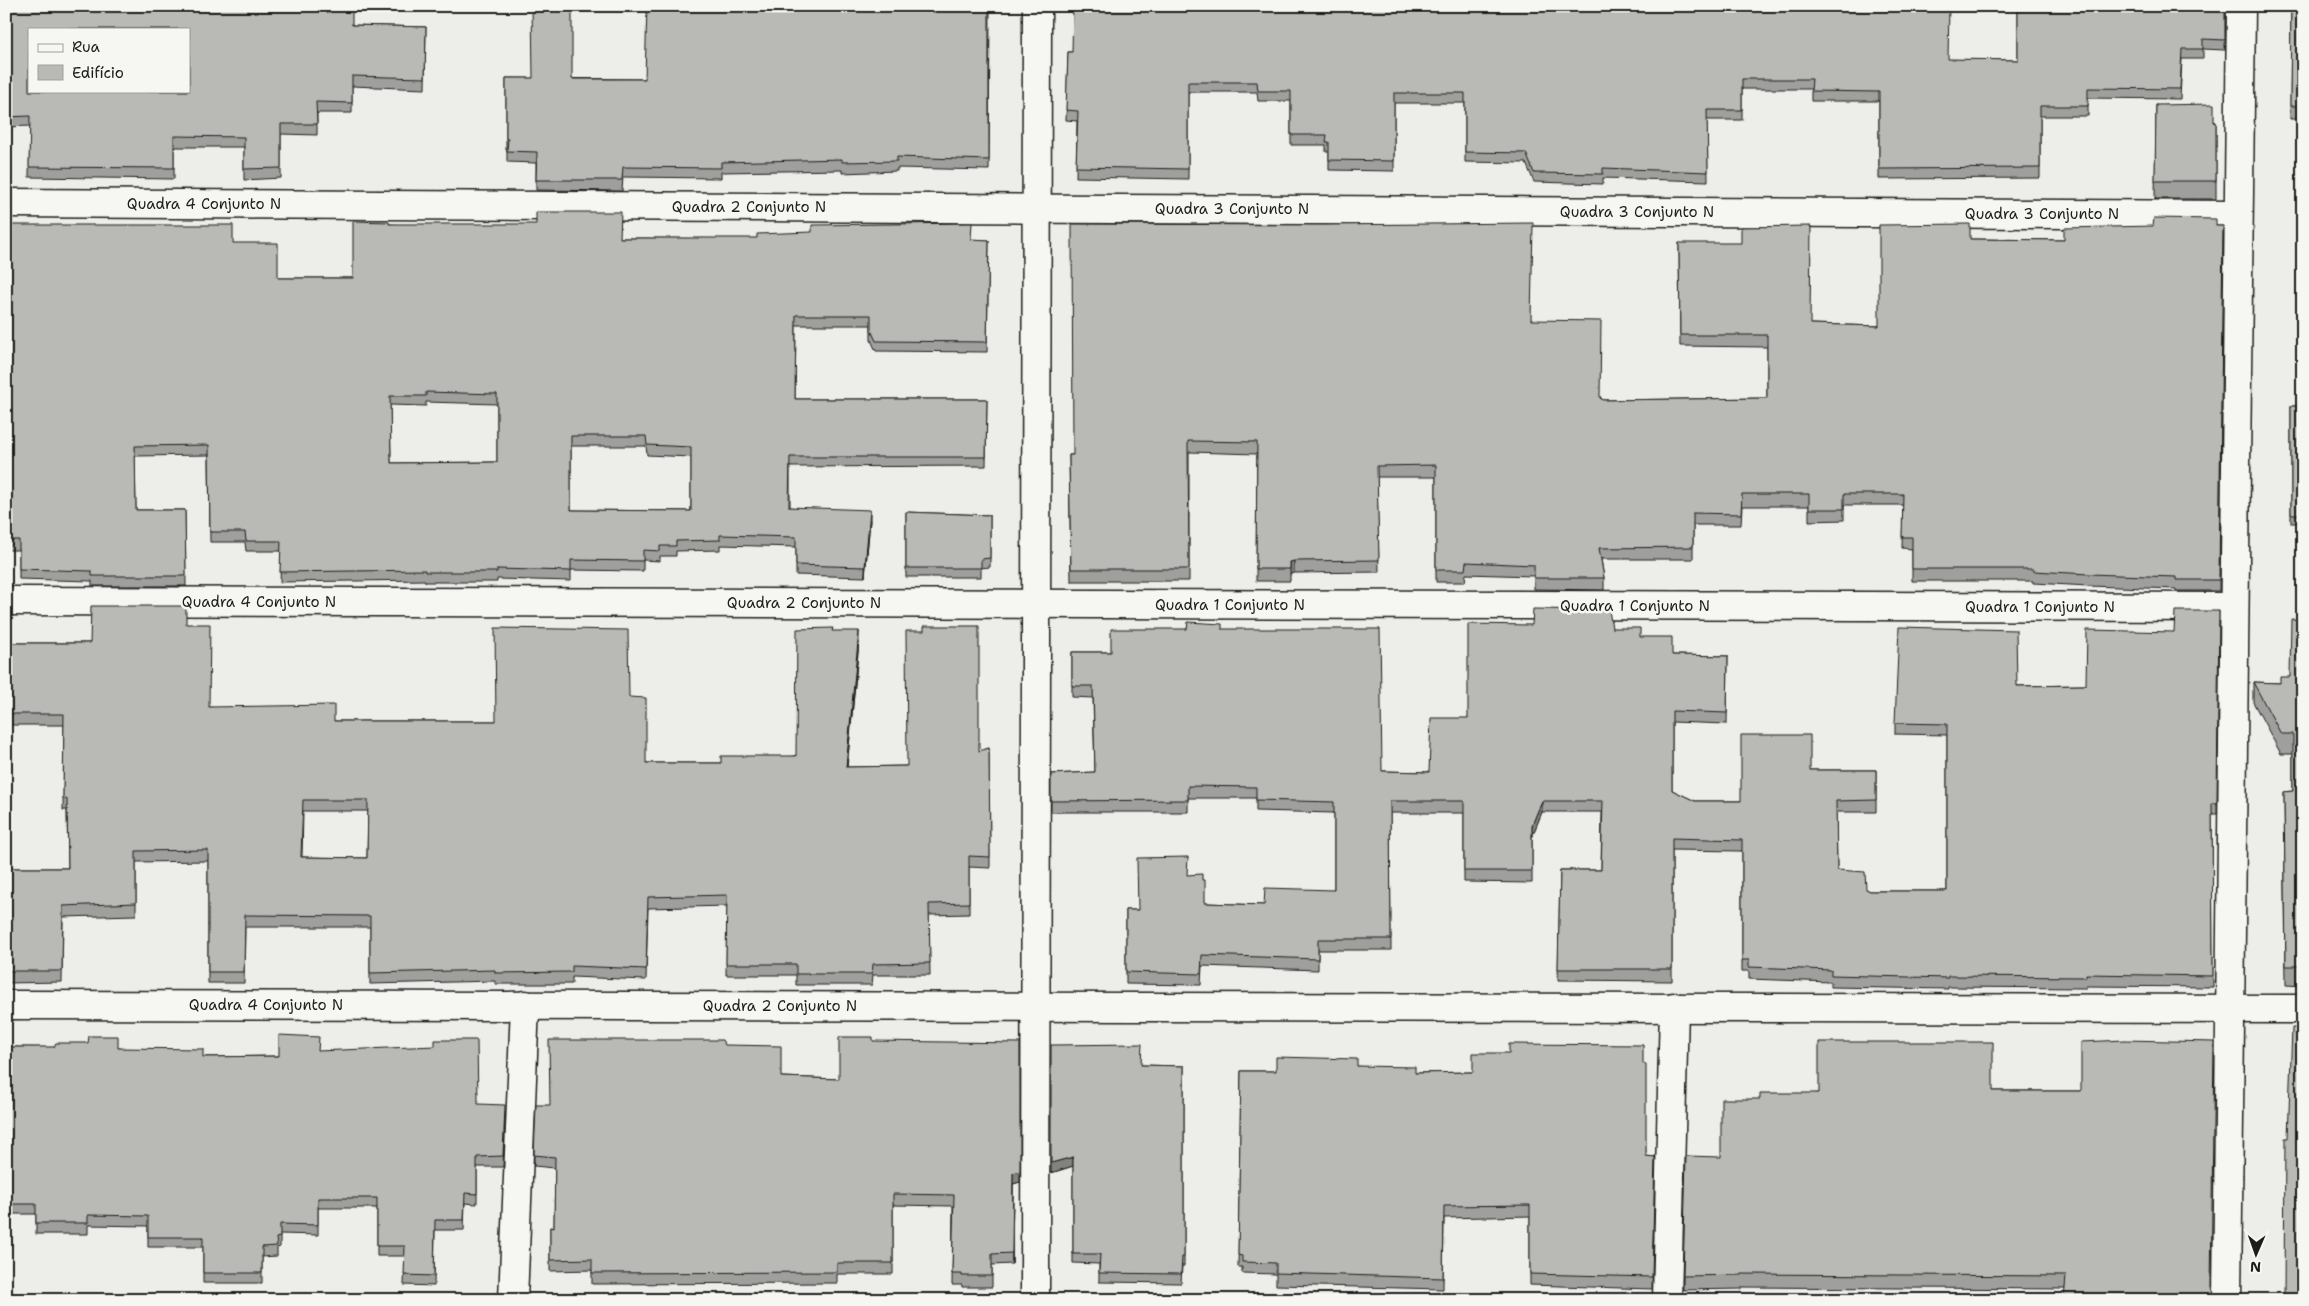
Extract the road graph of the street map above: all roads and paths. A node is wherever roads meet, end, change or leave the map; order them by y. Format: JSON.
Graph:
{"nodes":[{"id":1,"x":1036,"y":6,"type":"edge"},
{"id":2,"x":2240,"y":6,"type":"edge"},
{"id":3,"x":6,"y":203,"type":"edge"},
{"id":4,"x":462,"y":206,"type":"joint"},
{"id":5,"x":1036,"y":208,"type":"junction"},
{"id":6,"x":2238,"y":215,"type":"junction"},
{"id":7,"x":6,"y":602,"type":"edge"},
{"id":8,"x":512,"y":602,"type":"joint"},
{"id":9,"x":1036,"y":604,"type":"junction"},
{"id":10,"x":2234,"y":607,"type":"junction"},
{"id":11,"x":6,"y":1005,"type":"edge"},
{"id":12,"x":525,"y":1005,"type":"junction"},
{"id":13,"x":1036,"y":1006,"type":"junction"},
{"id":14,"x":1674,"y":1007,"type":"junction"},
{"id":15,"x":2230,"y":1008,"type":"junction"},
{"id":16,"x":2303,"y":1009,"type":"edge"},
{"id":17,"x":513,"y":1300,"type":"edge"},
{"id":18,"x":1035,"y":1300,"type":"edge"},
{"id":19,"x":1666,"y":1300,"type":"edge"},
{"id":20,"x":2227,"y":1300,"type":"edge"}],
"edges":[{"from":1,"to":5,"type":"street"},
{"from":2,"to":6,"type":"street"},
{"from":3,"to":4,"type":"street","name":"Quadra 4 Conjunto N"},
{"from":4,"to":5,"type":"street","name":"Quadra 2 Conjunto N"},
{"from":5,"to":6,"type":"street","name":"Quadra 3 Conjunto N"},
{"from":5,"to":9,"type":"street"},
{"from":6,"to":10,"type":"street"},
{"from":7,"to":8,"type":"street","name":"Quadra 4 Conjunto N"},
{"from":8,"to":9,"type":"street","name":"Quadra 2 Conjunto N"},
{"from":9,"to":10,"type":"street","name":"Quadra 1 Conjunto N"},
{"from":9,"to":13,"type":"street"},
{"from":10,"to":15,"type":"street"},
{"from":11,"to":12,"type":"street","name":"Quadra 4 Conjunto N"},
{"from":12,"to":13,"type":"street","name":"Quadra 2 Conjunto N"},
{"from":12,"to":17,"type":"street"},
{"from":13,"to":14,"type":"street","name":"Quadra 2 Conjunto N"},
{"from":13,"to":18,"type":"street"},
{"from":14,"to":15,"type":"street","name":"Quadra 2 Conjunto N"},
{"from":14,"to":19,"type":"street"},
{"from":15,"to":16,"type":"street","name":"Quadra 2 Conjunto N"},
{"from":15,"to":20,"type":"street"}]}
